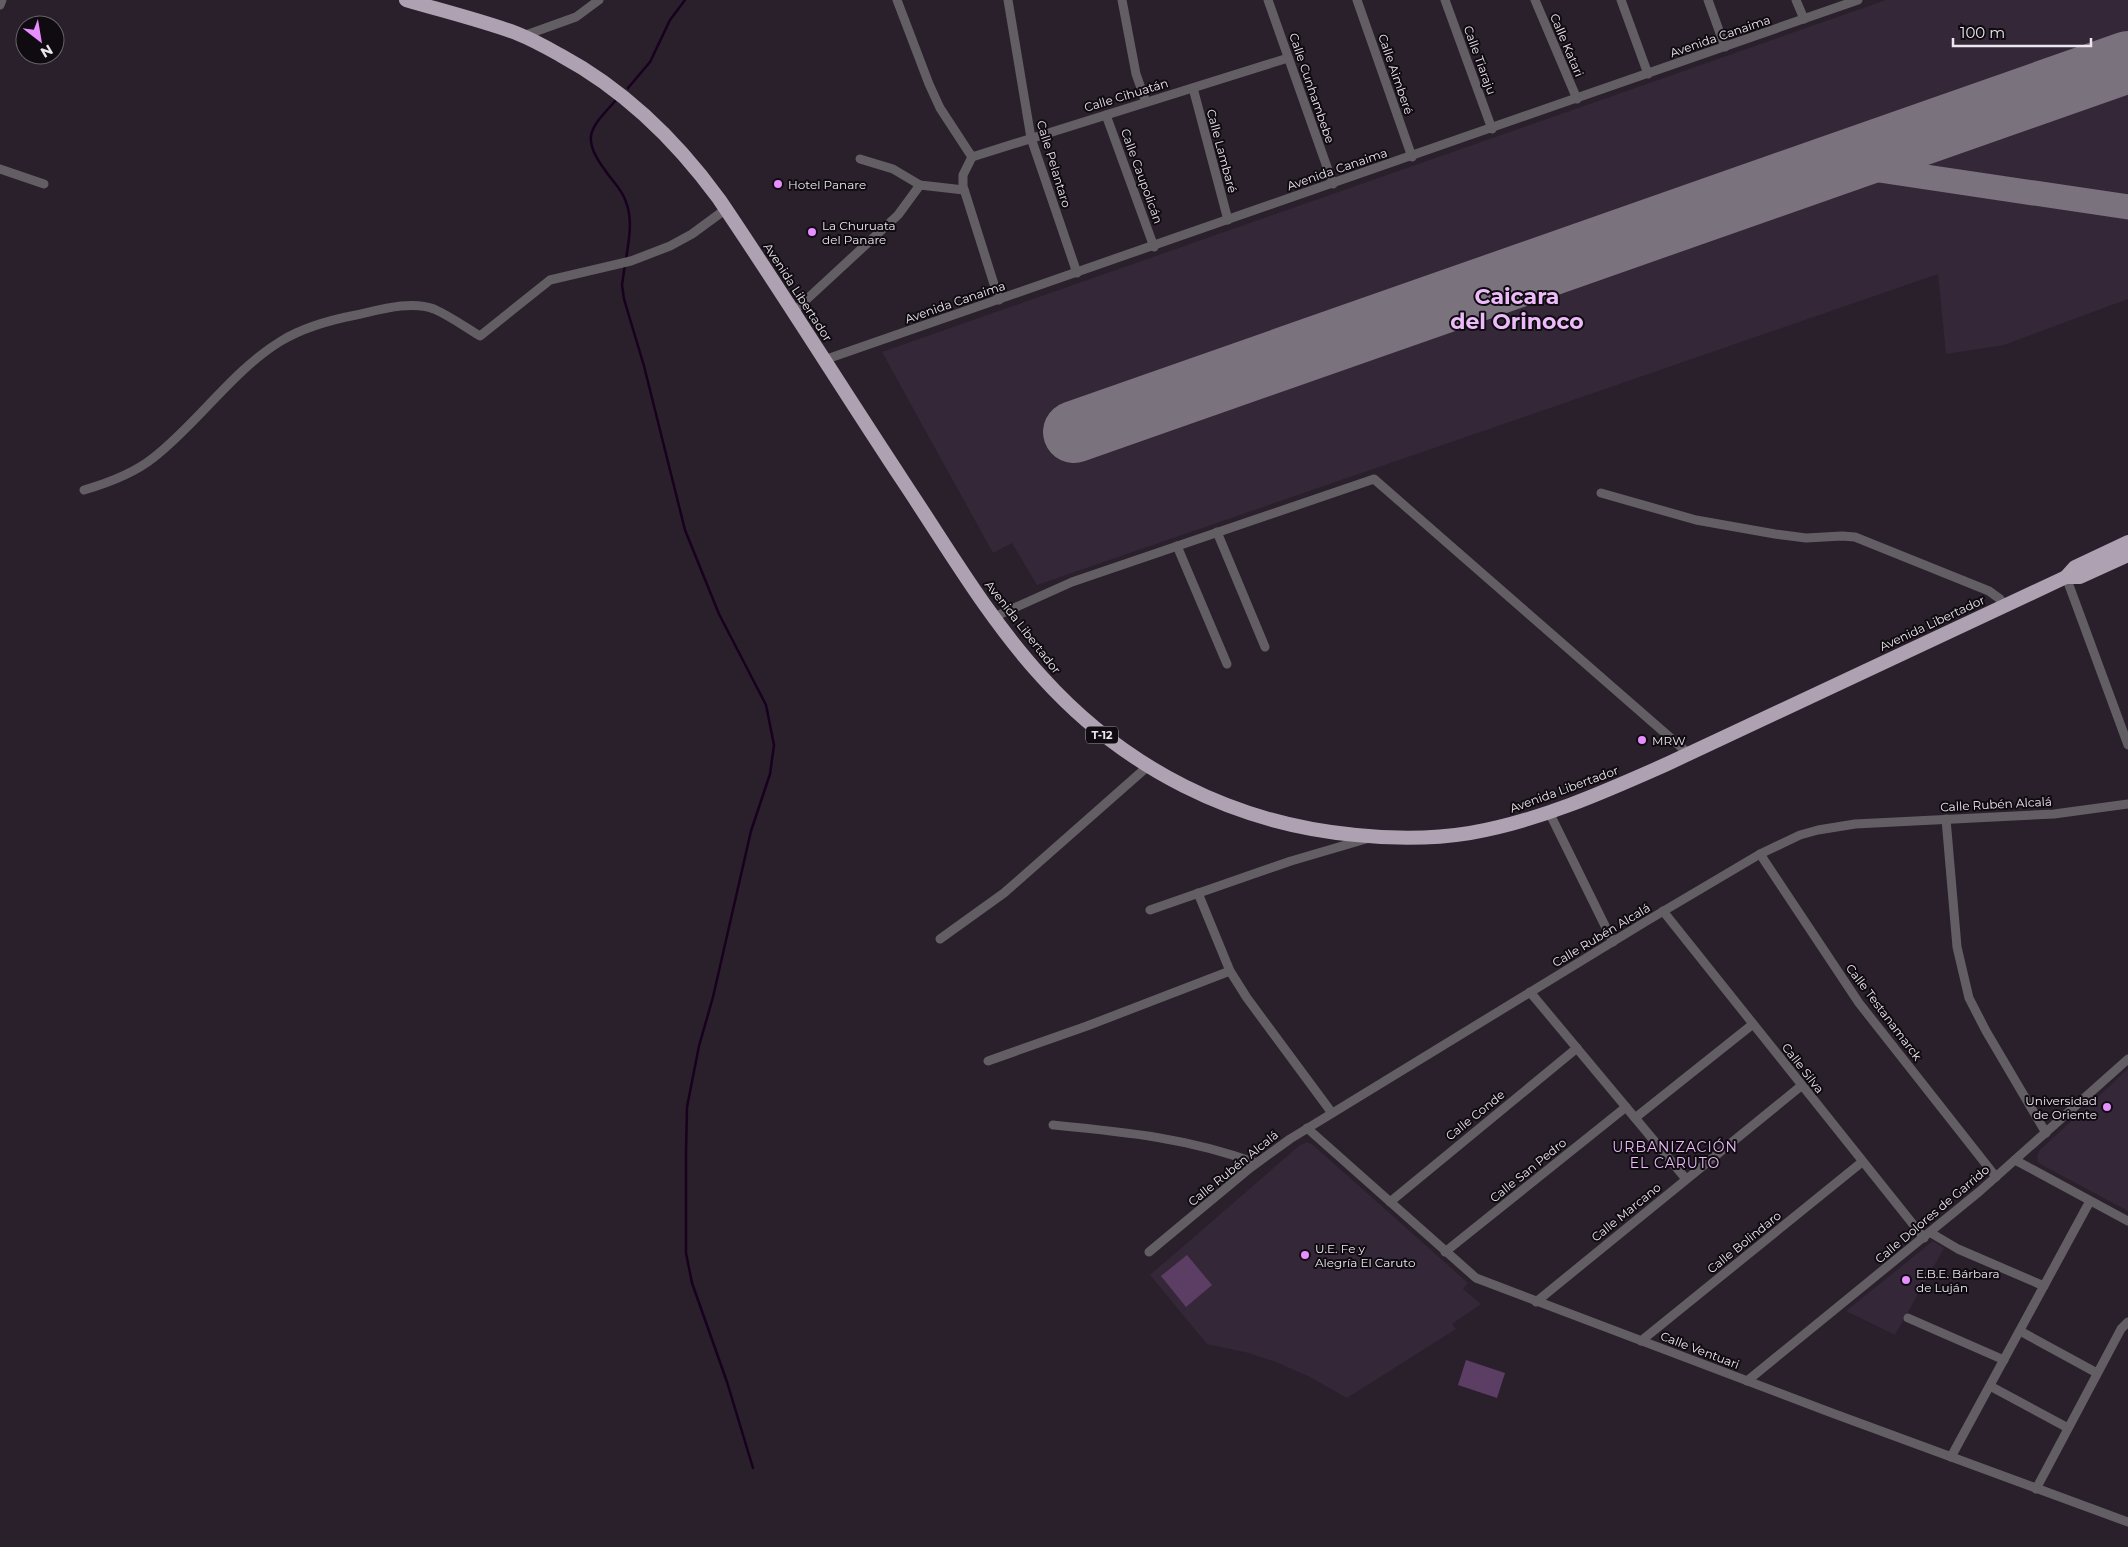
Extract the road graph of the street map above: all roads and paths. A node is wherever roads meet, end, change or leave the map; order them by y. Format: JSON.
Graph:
{"nodes":[{"id":1,"x":2,"y":0,"type":"edge"},
{"id":2,"x":406,"y":0,"type":"edge"},
{"id":3,"x":599,"y":0,"type":"edge"},
{"id":4,"x":897,"y":0,"type":"edge"},
{"id":5,"x":1008,"y":0,"type":"edge"},
{"id":6,"x":1122,"y":0,"type":"edge"},
{"id":7,"x":1268,"y":0,"type":"edge"},
{"id":8,"x":1357,"y":0,"type":"edge"},
{"id":9,"x":1446,"y":0,"type":"edge"},
{"id":10,"x":1535,"y":0,"type":"edge"},
{"id":11,"x":1621,"y":0,"type":"edge"},
{"id":12,"x":1708,"y":0,"type":"edge"},
{"id":13,"x":1796,"y":0,"type":"edge"},
{"id":14,"x":1858,"y":0,"type":"edge"},
{"id":15,"x":0,"y":5,"type":"edge"},
{"id":16,"x":1804,"y":19,"type":"junction"},
{"id":17,"x":523,"y":36,"type":"junction"},
{"id":18,"x":1725,"y":47,"type":"junction"},
{"id":19,"x":1288,"y":58,"type":"junction"},
{"id":20,"x":1648,"y":74,"type":"junction"},
{"id":21,"x":1193,"y":88,"type":"junction"},
{"id":22,"x":1577,"y":99,"type":"junction"},
{"id":23,"x":1146,"y":102,"type":"junction"},
{"id":24,"x":1106,"y":115,"type":"junction"},
{"id":25,"x":1492,"y":129,"type":"junction"},
{"id":26,"x":1031,"y":138,"type":"junction"},
{"id":27,"x":972,"y":157,"type":"junction"},
{"id":28,"x":1412,"y":157,"type":"junction"},
{"id":29,"x":860,"y":159,"type":"dead end"},
{"id":30,"x":0,"y":169,"type":"edge"},
{"id":31,"x":44,"y":184,"type":"dead end"},
{"id":32,"x":1333,"y":184,"type":"junction"},
{"id":33,"x":920,"y":186,"type":"junction"},
{"id":34,"x":964,"y":190,"type":"junction"},
{"id":35,"x":726,"y":209,"type":"junction"},
{"id":36,"x":1228,"y":220,"type":"junction"},
{"id":37,"x":1154,"y":247,"type":"junction"},
{"id":38,"x":1077,"y":273,"type":"junction"},
{"id":39,"x":999,"y":300,"type":"junction"},
{"id":40,"x":793,"y":312,"type":"junction"},
{"id":41,"x":824,"y":360,"type":"junction"},
{"id":42,"x":84,"y":490,"type":"dead end"},
{"id":43,"x":1600,"y":493,"type":"dead end"},
{"id":44,"x":1217,"y":532,"type":"junction"},
{"id":45,"x":2128,"y":542,"type":"edge"},
{"id":46,"x":1176,"y":546,"type":"junction"},
{"id":47,"x":2128,"y":555,"type":"edge"},
{"id":48,"x":2066,"y":577,"type":"junction"},
{"id":49,"x":2004,"y":606,"type":"junction"},
{"id":50,"x":994,"y":617,"type":"junction"},
{"id":51,"x":1265,"y":647,"type":"dead end"},
{"id":52,"x":1227,"y":664,"type":"dead end"},
{"id":53,"x":2128,"y":745,"type":"edge"},
{"id":54,"x":1689,"y":754,"type":"junction"},
{"id":55,"x":1147,"y":767,"type":"junction"},
{"id":56,"x":2128,"y":804,"type":"edge"},
{"id":57,"x":1549,"y":812,"type":"junction"},
{"id":58,"x":1946,"y":819,"type":"junction"},
{"id":59,"x":1373,"y":837,"type":"junction"},
{"id":60,"x":1760,"y":854,"type":"junction"},
{"id":61,"x":1198,"y":894,"type":"junction"},
{"id":62,"x":1150,"y":910,"type":"dead end"},
{"id":63,"x":1663,"y":911,"type":"junction"},
{"id":64,"x":940,"y":940,"type":"dead end"},
{"id":65,"x":1613,"y":942,"type":"junction"},
{"id":66,"x":1230,"y":971,"type":"junction"},
{"id":67,"x":1530,"y":992,"type":"junction"},
{"id":68,"x":1753,"y":1024,"type":"junction"},
{"id":69,"x":1577,"y":1048,"type":"junction"},
{"id":70,"x":2128,"y":1059,"type":"edge"},
{"id":71,"x":988,"y":1061,"type":"dead end"},
{"id":72,"x":1801,"y":1086,"type":"junction"},
{"id":73,"x":1626,"y":1107,"type":"junction"},
{"id":74,"x":1332,"y":1113,"type":"junction"},
{"id":75,"x":1635,"y":1118,"type":"junction"},
{"id":76,"x":1053,"y":1124,"type":"dead end"},
{"id":77,"x":1307,"y":1128,"type":"junction"},
{"id":78,"x":2046,"y":1133,"type":"junction"},
{"id":79,"x":2015,"y":1160,"type":"junction"},
{"id":80,"x":1862,"y":1162,"type":"junction"},
{"id":81,"x":1256,"y":1163,"type":"junction"},
{"id":82,"x":1996,"y":1177,"type":"junction"},
{"id":83,"x":1686,"y":1179,"type":"junction"},
{"id":84,"x":2090,"y":1201,"type":"junction"},
{"id":85,"x":1390,"y":1202,"type":"junction"},
{"id":86,"x":2128,"y":1221,"type":"edge"},
{"id":87,"x":1927,"y":1236,"type":"junction"},
{"id":88,"x":1149,"y":1252,"type":"dead end"},
{"id":89,"x":1445,"y":1252,"type":"junction"},
{"id":90,"x":2044,"y":1286,"type":"junction"},
{"id":91,"x":1536,"y":1302,"type":"junction"},
{"id":92,"x":1908,"y":1318,"type":"dead end"},
{"id":93,"x":2128,"y":1322,"type":"edge"},
{"id":94,"x":2020,"y":1331,"type":"junction"},
{"id":95,"x":1641,"y":1341,"type":"junction"},
{"id":96,"x":2004,"y":1360,"type":"junction"},
{"id":97,"x":2097,"y":1373,"type":"junction"},
{"id":98,"x":1747,"y":1381,"type":"junction"},
{"id":99,"x":1990,"y":1386,"type":"junction"},
{"id":100,"x":2068,"y":1428,"type":"junction"},
{"id":101,"x":1951,"y":1457,"type":"junction"},
{"id":102,"x":2036,"y":1489,"type":"junction"},
{"id":103,"x":2128,"y":1522,"type":"edge"}],
"edges":[{"from":1,"to":15,"type":"street"},
{"from":2,"to":17,"type":"highway","name":"Avenida Libertador","number":"T-12"},
{"from":3,"to":17,"type":"street"},
{"from":4,"to":27,"type":"street"},
{"from":5,"to":26,"type":"street","name":"Calle Pelantaro"},
{"from":6,"to":23,"type":"street"},
{"from":7,"to":19,"type":"street","name":"Calle Cunhambebe"},
{"from":8,"to":28,"type":"street","name":"Calle Aimberé"},
{"from":9,"to":25,"type":"street","name":"Calle Tiaraju"},
{"from":10,"to":22,"type":"street","name":"Calle Katari"},
{"from":11,"to":20,"type":"street"},
{"from":12,"to":18,"type":"street"},
{"from":13,"to":16,"type":"street"},
{"from":14,"to":16,"type":"street","name":"Avenida Canaima"},
{"from":16,"to":18,"type":"street","name":"Avenida Canaima"},
{"from":17,"to":35,"type":"highway","name":"Avenida Libertador","number":"T-12"},
{"from":18,"to":20,"type":"street","name":"Avenida Canaima"},
{"from":19,"to":21,"type":"street","name":"Calle Cihuatán"},
{"from":19,"to":32,"type":"street","name":"Calle Cunhambebe"},
{"from":20,"to":22,"type":"street","name":"Avenida Canaima"},
{"from":21,"to":23,"type":"street","name":"Calle Cihuatán"},
{"from":21,"to":36,"type":"street","name":"Calle Lambaré"},
{"from":22,"to":25,"type":"street","name":"Avenida Canaima"},
{"from":23,"to":24,"type":"street","name":"Calle Cihuatán"},
{"from":24,"to":26,"type":"street","name":"Calle Cihuatán"},
{"from":24,"to":37,"type":"street","name":"Calle Caupolicán"},
{"from":25,"to":28,"type":"street","name":"Avenida Canaima"},
{"from":26,"to":27,"type":"street","name":"Calle Cihuatán"},
{"from":26,"to":38,"type":"street","name":"Calle Pelantaro"},
{"from":27,"to":34,"type":"street"},
{"from":28,"to":32,"type":"street","name":"Avenida Canaima"},
{"from":29,"to":33,"type":"street"},
{"from":30,"to":31,"type":"street"},
{"from":32,"to":36,"type":"street","name":"Avenida Canaima"},
{"from":33,"to":34,"type":"street"},
{"from":33,"to":40,"type":"street"},
{"from":34,"to":39,"type":"street"},
{"from":35,"to":40,"type":"highway","name":"Avenida Libertador","number":"T-12"},
{"from":35,"to":42,"type":"street"},
{"from":36,"to":37,"type":"street","name":"Avenida Canaima"},
{"from":37,"to":38,"type":"street","name":"Avenida Canaima"},
{"from":38,"to":39,"type":"street","name":"Avenida Canaima"},
{"from":39,"to":41,"type":"street","name":"Avenida Canaima"},
{"from":40,"to":41,"type":"highway","name":"Avenida Libertador","number":"T-12"},
{"from":41,"to":50,"type":"highway","name":"Avenida Libertador","number":"T-12"},
{"from":43,"to":49,"type":"street"},
{"from":44,"to":46,"type":"street"},
{"from":44,"to":51,"type":"street"},
{"from":44,"to":54,"type":"street"},
{"from":45,"to":48,"type":"highway","name":"Avenida Libertador","number":"T-12"},
{"from":46,"to":50,"type":"street"},
{"from":46,"to":52,"type":"street"},
{"from":47,"to":48,"type":"highway","name":"Avenida Libertador","number":"T-12"},
{"from":48,"to":49,"type":"highway","name":"Avenida Libertador","number":"T-12"},
{"from":48,"to":53,"type":"street"},
{"from":49,"to":54,"type":"highway","name":"Avenida Libertador","number":"T-12"},
{"from":50,"to":55,"type":"highway","name":"Avenida Libertador","number":"T-12"},
{"from":54,"to":57,"type":"highway","name":"Avenida Libertador","number":"T-12"},
{"from":55,"to":59,"type":"highway","name":"Avenida Libertador","number":"T-12"},
{"from":55,"to":64,"type":"street"},
{"from":56,"to":58,"type":"street","name":"Calle Rubén Alcalá"},
{"from":57,"to":59,"type":"highway","name":"Avenida Libertador","number":"T-12"},
{"from":57,"to":65,"type":"street"},
{"from":58,"to":60,"type":"street","name":"Calle Rubén Alcalá"},
{"from":58,"to":78,"type":"street"},
{"from":59,"to":61,"type":"street"},
{"from":60,"to":63,"type":"street","name":"Calle Rubén Alcalá"},
{"from":60,"to":82,"type":"street","name":"Calle Testanamarck"},
{"from":61,"to":62,"type":"street"},
{"from":61,"to":66,"type":"street"},
{"from":63,"to":65,"type":"street","name":"Calle Rubén Alcalá"},
{"from":63,"to":68,"type":"street","name":"Calle Silva"},
{"from":65,"to":67,"type":"street","name":"Calle Rubén Alcalá"},
{"from":66,"to":71,"type":"street"},
{"from":66,"to":74,"type":"street"},
{"from":67,"to":69,"type":"street"},
{"from":67,"to":74,"type":"street","name":"Calle Rubén Alcalá"},
{"from":68,"to":72,"type":"street","name":"Calle Silva"},
{"from":68,"to":75,"type":"street"},
{"from":69,"to":73,"type":"street"},
{"from":69,"to":85,"type":"street","name":"Calle Conde"},
{"from":70,"to":78,"type":"street","name":"Calle Dolores de Garrido"},
{"from":72,"to":80,"type":"street","name":"Calle Silva"},
{"from":72,"to":83,"type":"street","name":"Calle Marcano"},
{"from":73,"to":75,"type":"street"},
{"from":73,"to":89,"type":"street","name":"Calle San Pedro"},
{"from":74,"to":77,"type":"street","name":"Calle Rubén Alcalá"},
{"from":75,"to":83,"type":"street"},
{"from":76,"to":81,"type":"street"},
{"from":77,"to":81,"type":"street","name":"Calle Rubén Alcalá"},
{"from":77,"to":85,"type":"street","name":"Calle Ventuari"},
{"from":78,"to":79,"type":"street","name":"Calle Dolores de Garrido"},
{"from":79,"to":82,"type":"street","name":"Calle Dolores de Garrido"},
{"from":79,"to":84,"type":"street"},
{"from":80,"to":87,"type":"street","name":"Calle Silva"},
{"from":80,"to":95,"type":"street","name":"Calle Bolindaro"},
{"from":81,"to":88,"type":"street","name":"Calle Rubén Alcalá"},
{"from":82,"to":87,"type":"street","name":"Calle Dolores de Garrido"},
{"from":83,"to":91,"type":"street","name":"Calle Marcano"},
{"from":84,"to":86,"type":"street"},
{"from":84,"to":90,"type":"street"},
{"from":85,"to":89,"type":"street","name":"Calle Ventuari"},
{"from":87,"to":90,"type":"street"},
{"from":87,"to":98,"type":"street","name":"Calle Dolores de Garrido"},
{"from":89,"to":91,"type":"street","name":"Calle Ventuari"},
{"from":90,"to":94,"type":"street"},
{"from":91,"to":95,"type":"street","name":"Calle Ventuari"},
{"from":92,"to":96,"type":"street"},
{"from":93,"to":97,"type":"street"},
{"from":94,"to":96,"type":"street"},
{"from":94,"to":97,"type":"street"},
{"from":95,"to":98,"type":"street","name":"Calle Ventuari"},
{"from":96,"to":99,"type":"street"},
{"from":97,"to":100,"type":"street"},
{"from":98,"to":101,"type":"street","name":"Calle Ventuari"},
{"from":99,"to":100,"type":"street"},
{"from":99,"to":101,"type":"street"},
{"from":100,"to":102,"type":"street"},
{"from":101,"to":102,"type":"street","name":"Calle Ventuari"},
{"from":102,"to":103,"type":"street","name":"Calle Ventuari"}]}
